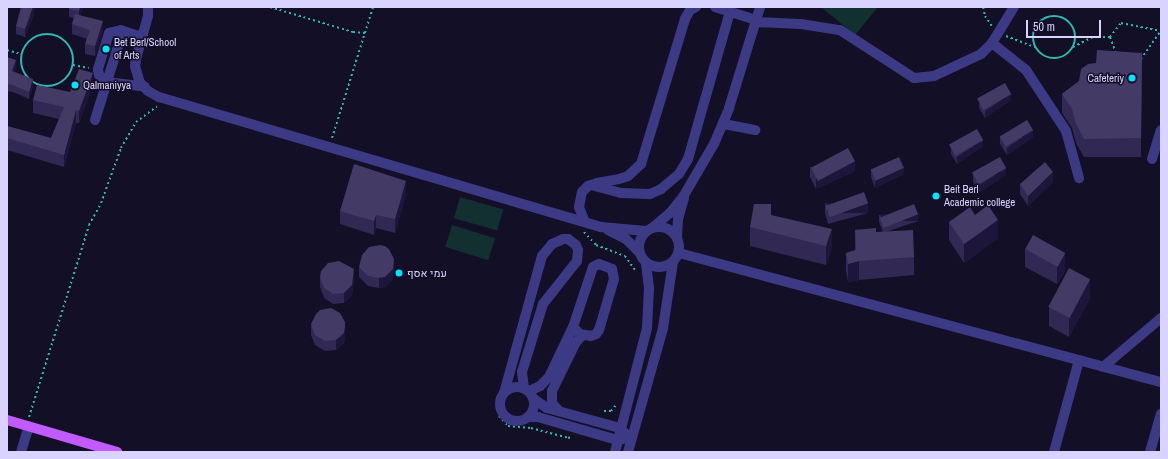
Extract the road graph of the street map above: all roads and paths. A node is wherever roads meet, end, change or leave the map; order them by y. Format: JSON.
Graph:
{"nodes":[{"id":1,"x":148,"y":7,"type":"edge"},
{"id":2,"x":270,"y":7,"type":"edge"},
{"id":3,"x":373,"y":7,"type":"edge"},
{"id":4,"x":696,"y":7,"type":"edge"},
{"id":5,"x":715,"y":7,"type":"edge"},
{"id":6,"x":760,"y":7,"type":"edge"},
{"id":7,"x":983,"y":7,"type":"edge"},
{"id":8,"x":1014,"y":7,"type":"edge"},
{"id":9,"x":730,"y":12,"type":"junction"},
{"id":10,"x":756,"y":21,"type":"junction"},
{"id":11,"x":1161,"y":30,"type":"edge"},
{"id":12,"x":365,"y":33,"type":"junction"},
{"id":13,"x":998,"y":33,"type":"junction"},
{"id":14,"x":142,"y":36,"type":"junction"},
{"id":15,"x":1110,"y":37,"type":"junction"},
{"id":16,"x":120,"y":40,"type":"dead end"},
{"id":17,"x":992,"y":44,"type":"junction"},
{"id":18,"x":1037,"y":48,"type":"junction"},
{"id":19,"x":1072,"y":48,"type":"junction"},
{"id":20,"x":7,"y":50,"type":"edge"},
{"id":21,"x":21,"y":54,"type":"junction"},
{"id":22,"x":1120,"y":59,"type":"edge"},
{"id":23,"x":1140,"y":61,"type":"edge"},
{"id":24,"x":73,"y":65,"type":"junction"},
{"id":25,"x":98,"y":69,"type":"junction"},
{"id":26,"x":107,"y":82,"type":"junction"},
{"id":27,"x":144,"y":87,"type":"junction"},
{"id":28,"x":166,"y":100,"type":"junction"},
{"id":29,"x":95,"y":120,"type":"dead end"},
{"id":30,"x":724,"y":124,"type":"junction"},
{"id":31,"x":755,"y":130,"type":"dead end"},
{"id":32,"x":1161,"y":130,"type":"edge"},
{"id":33,"x":329,"y":147,"type":"junction"},
{"id":34,"x":1152,"y":159,"type":"dead end"},
{"id":35,"x":1079,"y":178,"type":"dead end"},
{"id":36,"x":591,"y":185,"type":"junction"},
{"id":37,"x":686,"y":193,"type":"junction"},
{"id":38,"x":584,"y":227,"type":"junction"},
{"id":39,"x":600,"y":227,"type":"junction"},
{"id":40,"x":649,"y":229,"type":"junction"},
{"id":41,"x":677,"y":238,"type":"junction"},
{"id":42,"x":639,"y":252,"type":"junction"},
{"id":43,"x":676,"y":257,"type":"junction"},
{"id":44,"x":646,"y":264,"type":"junction"},
{"id":45,"x":639,"y":274,"type":"dead end"},
{"id":46,"x":1161,"y":318,"type":"edge"},
{"id":47,"x":573,"y":327,"type":"junction"},
{"id":48,"x":583,"y":335,"type":"junction"},
{"id":49,"x":1079,"y":360,"type":"junction"},
{"id":50,"x":1103,"y":367,"type":"junction"},
{"id":51,"x":1161,"y":382,"type":"edge"},
{"id":52,"x":529,"y":392,"type":"junction"},
{"id":53,"x":504,"y":393,"type":"junction"},
{"id":54,"x":618,"y":404,"type":"dead end"},
{"id":55,"x":559,"y":411,"type":"junction"},
{"id":56,"x":604,"y":411,"type":"dead end"},
{"id":57,"x":1161,"y":414,"type":"edge"},
{"id":58,"x":499,"y":416,"type":"dead end"},
{"id":59,"x":528,"y":417,"type":"junction"},
{"id":60,"x":7,"y":420,"type":"edge"},
{"id":61,"x":28,"y":426,"type":"junction"},
{"id":62,"x":620,"y":428,"type":"junction"},
{"id":63,"x":578,"y":436,"type":"dead end"},
{"id":64,"x":631,"y":438,"type":"junction"},
{"id":65,"x":617,"y":440,"type":"junction"},
{"id":66,"x":22,"y":452,"type":"edge"},
{"id":67,"x":117,"y":452,"type":"edge"},
{"id":68,"x":614,"y":452,"type":"edge"},
{"id":69,"x":628,"y":452,"type":"edge"},
{"id":70,"x":1054,"y":452,"type":"edge"},
{"id":71,"x":1150,"y":452,"type":"edge"}],
"edges":[{"from":1,"to":14,"type":"street"},
{"from":2,"to":12,"type":"path"},
{"from":3,"to":12,"type":"path"},
{"from":4,"to":36,"type":"street"},
{"from":5,"to":9,"type":"street"},
{"from":6,"to":10,"type":"street"},
{"from":7,"to":13,"type":"path"},
{"from":8,"to":13,"type":"street"},
{"from":9,"to":10,"type":"street"},
{"from":9,"to":36,"type":"street"},
{"from":10,"to":17,"type":"street"},
{"from":10,"to":30,"type":"street"},
{"from":11,"to":15,"type":"path"},
{"from":11,"to":23,"type":"path"},
{"from":12,"to":33,"type":"path"},
{"from":13,"to":17,"type":"street"},
{"from":13,"to":18,"type":"path"},
{"from":14,"to":25,"type":"street"},
{"from":14,"to":27,"type":"street"},
{"from":15,"to":19,"type":"path"},
{"from":15,"to":22,"type":"path"},
{"from":16,"to":26,"type":"street"},
{"from":17,"to":35,"type":"street"},
{"from":18,"to":19,"type":"path"},
{"from":18,"to":19,"type":"path"},
{"from":20,"to":21,"type":"path"},
{"from":21,"to":24,"type":"path"},
{"from":21,"to":24,"type":"path"},
{"from":24,"to":25,"type":"path"},
{"from":25,"to":26,"type":"street"},
{"from":26,"to":27,"type":"street"},
{"from":26,"to":29,"type":"street"},
{"from":27,"to":28,"type":"street"},
{"from":28,"to":33,"type":"street"},
{"from":28,"to":61,"type":"path"},
{"from":30,"to":31,"type":"street"},
{"from":30,"to":37,"type":"street"},
{"from":32,"to":34,"type":"street"},
{"from":33,"to":38,"type":"street"},
{"from":36,"to":38,"type":"street"},
{"from":37,"to":40,"type":"street"},
{"from":37,"to":41,"type":"street"},
{"from":38,"to":39,"type":"street"},
{"from":38,"to":45,"type":"path"},
{"from":39,"to":40,"type":"street"},
{"from":39,"to":42,"type":"street"},
{"from":40,"to":41,"type":"street"},
{"from":40,"to":42,"type":"street"},
{"from":41,"to":43,"type":"street"},
{"from":42,"to":44,"type":"street"},
{"from":43,"to":44,"type":"street"},
{"from":43,"to":49,"type":"street"},
{"from":43,"to":64,"type":"street"},
{"from":44,"to":62,"type":"street"},
{"from":46,"to":50,"type":"street"},
{"from":47,"to":48,"type":"street"},
{"from":47,"to":48,"type":"street"},
{"from":47,"to":52,"type":"street"},
{"from":48,"to":55,"type":"street"},
{"from":49,"to":50,"type":"street"},
{"from":49,"to":70,"type":"street"},
{"from":50,"to":51,"type":"street"},
{"from":52,"to":53,"type":"street"},
{"from":52,"to":53,"type":"street"},
{"from":52,"to":55,"type":"street"},
{"from":52,"to":59,"type":"street"},
{"from":53,"to":59,"type":"street"},
{"from":54,"to":56,"type":"path"},
{"from":55,"to":62,"type":"street"},
{"from":57,"to":71,"type":"street"},
{"from":58,"to":63,"type":"path"},
{"from":59,"to":65,"type":"street"},
{"from":60,"to":61,"type":"main road"},
{"from":61,"to":66,"type":"street"},
{"from":61,"to":67,"type":"main road"},
{"from":62,"to":64,"type":"street"},
{"from":62,"to":65,"type":"street"},
{"from":64,"to":65,"type":"street"},
{"from":64,"to":69,"type":"street"},
{"from":65,"to":68,"type":"street"}]}
